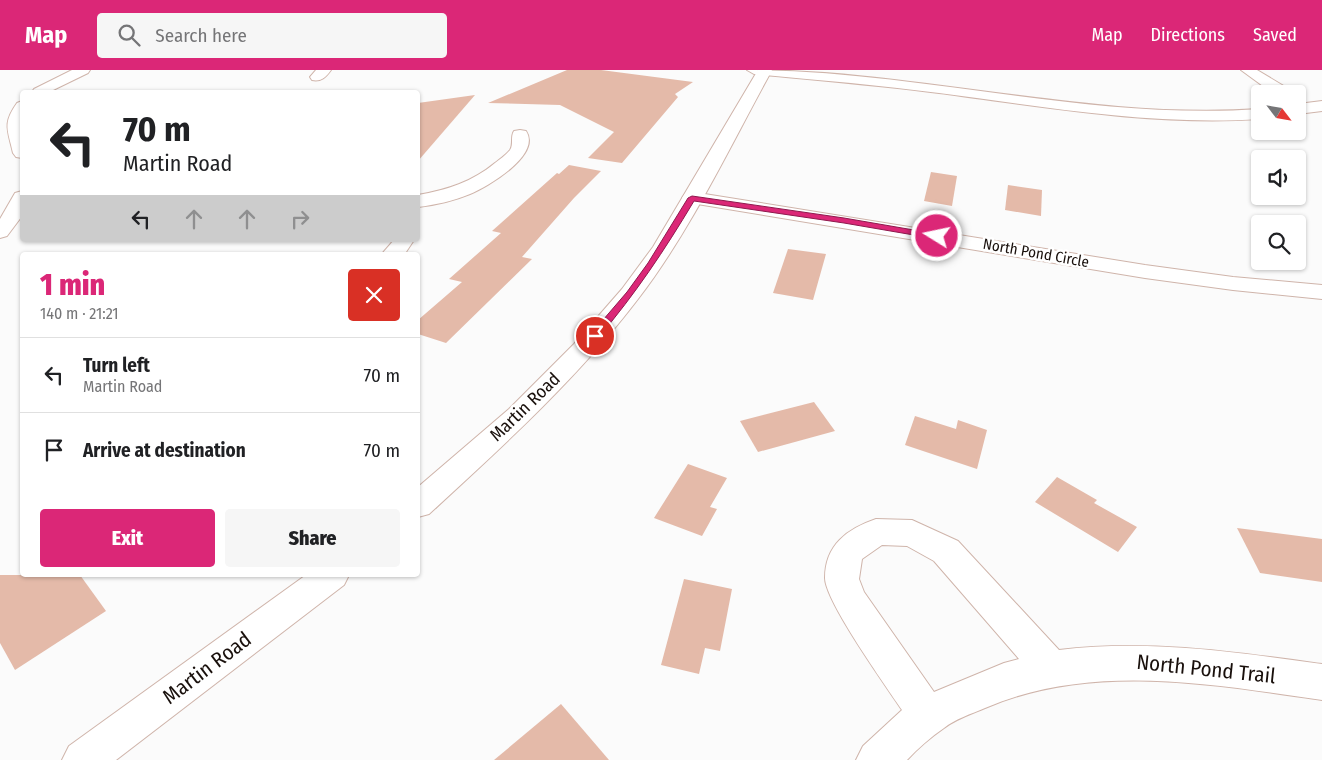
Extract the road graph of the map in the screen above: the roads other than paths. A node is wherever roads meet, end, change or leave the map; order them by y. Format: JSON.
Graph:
{"nodes":[{"id":1,"x":83,"y":70,"type":"edge"},
{"id":2,"x":761,"y":70,"type":"edge"},
{"id":3,"x":1248,"y":70,"type":"edge"},
{"id":4,"x":1270,"y":85,"type":"edge"},
{"id":5,"x":43,"y":90,"type":"edge"},
{"id":6,"x":1306,"y":100,"type":"edge"},
{"id":7,"x":1320,"y":106,"type":"edge"},
{"id":8,"x":1306,"y":108,"type":"edge"},
{"id":9,"x":20,"y":109,"type":"edge"},
{"id":10,"x":1251,"y":114,"type":"edge"},
{"id":11,"x":520,"y":135,"type":"dead end"},
{"id":12,"x":17,"y":151,"type":"edge"},
{"id":13,"x":692,"y":198,"type":"junction"},
{"id":14,"x":420,"y":201,"type":"edge"},
{"id":15,"x":20,"y":208,"type":"edge"},
{"id":16,"x":0,"y":232,"type":"edge"},
{"id":17,"x":403,"y":242,"type":"edge"},
{"id":18,"x":395,"y":252,"type":"edge"},
{"id":19,"x":1322,"y":292,"type":"edge"},
{"id":20,"x":420,"y":503,"type":"edge"},
{"id":21,"x":329,"y":577,"type":"edge"},
{"id":22,"x":1050,"y":668,"type":"junction"},
{"id":23,"x":1322,"y":682,"type":"edge"},
{"id":24,"x":928,"y":716,"type":"junction"},
{"id":25,"x":82,"y":760,"type":"edge"},
{"id":26,"x":877,"y":760,"type":"edge"}],
"edges":[{"from":1,"to":5,"type":"street"},
{"from":2,"to":10,"type":"street"},
{"from":2,"to":13,"type":"street","name":"Martin Road"},
{"from":3,"to":4,"type":"street"},
{"from":6,"to":7,"type":"street"},
{"from":7,"to":8,"type":"street"},
{"from":9,"to":12,"type":"street"},
{"from":11,"to":14,"type":"street"},
{"from":13,"to":19,"type":"street","name":"North Pond Circle"},
{"from":13,"to":20,"type":"street","name":"Martin Road"},
{"from":15,"to":16,"type":"street"},
{"from":17,"to":18,"type":"street"},
{"from":21,"to":25,"type":"street","name":"Martin Road"},
{"from":22,"to":23,"type":"street","name":"North Pond Trail"},
{"from":22,"to":24,"type":"street","name":"North Pond Trail"},
{"from":22,"to":24,"type":"street"},
{"from":24,"to":26,"type":"street","name":"North Pond Trail"}]}
